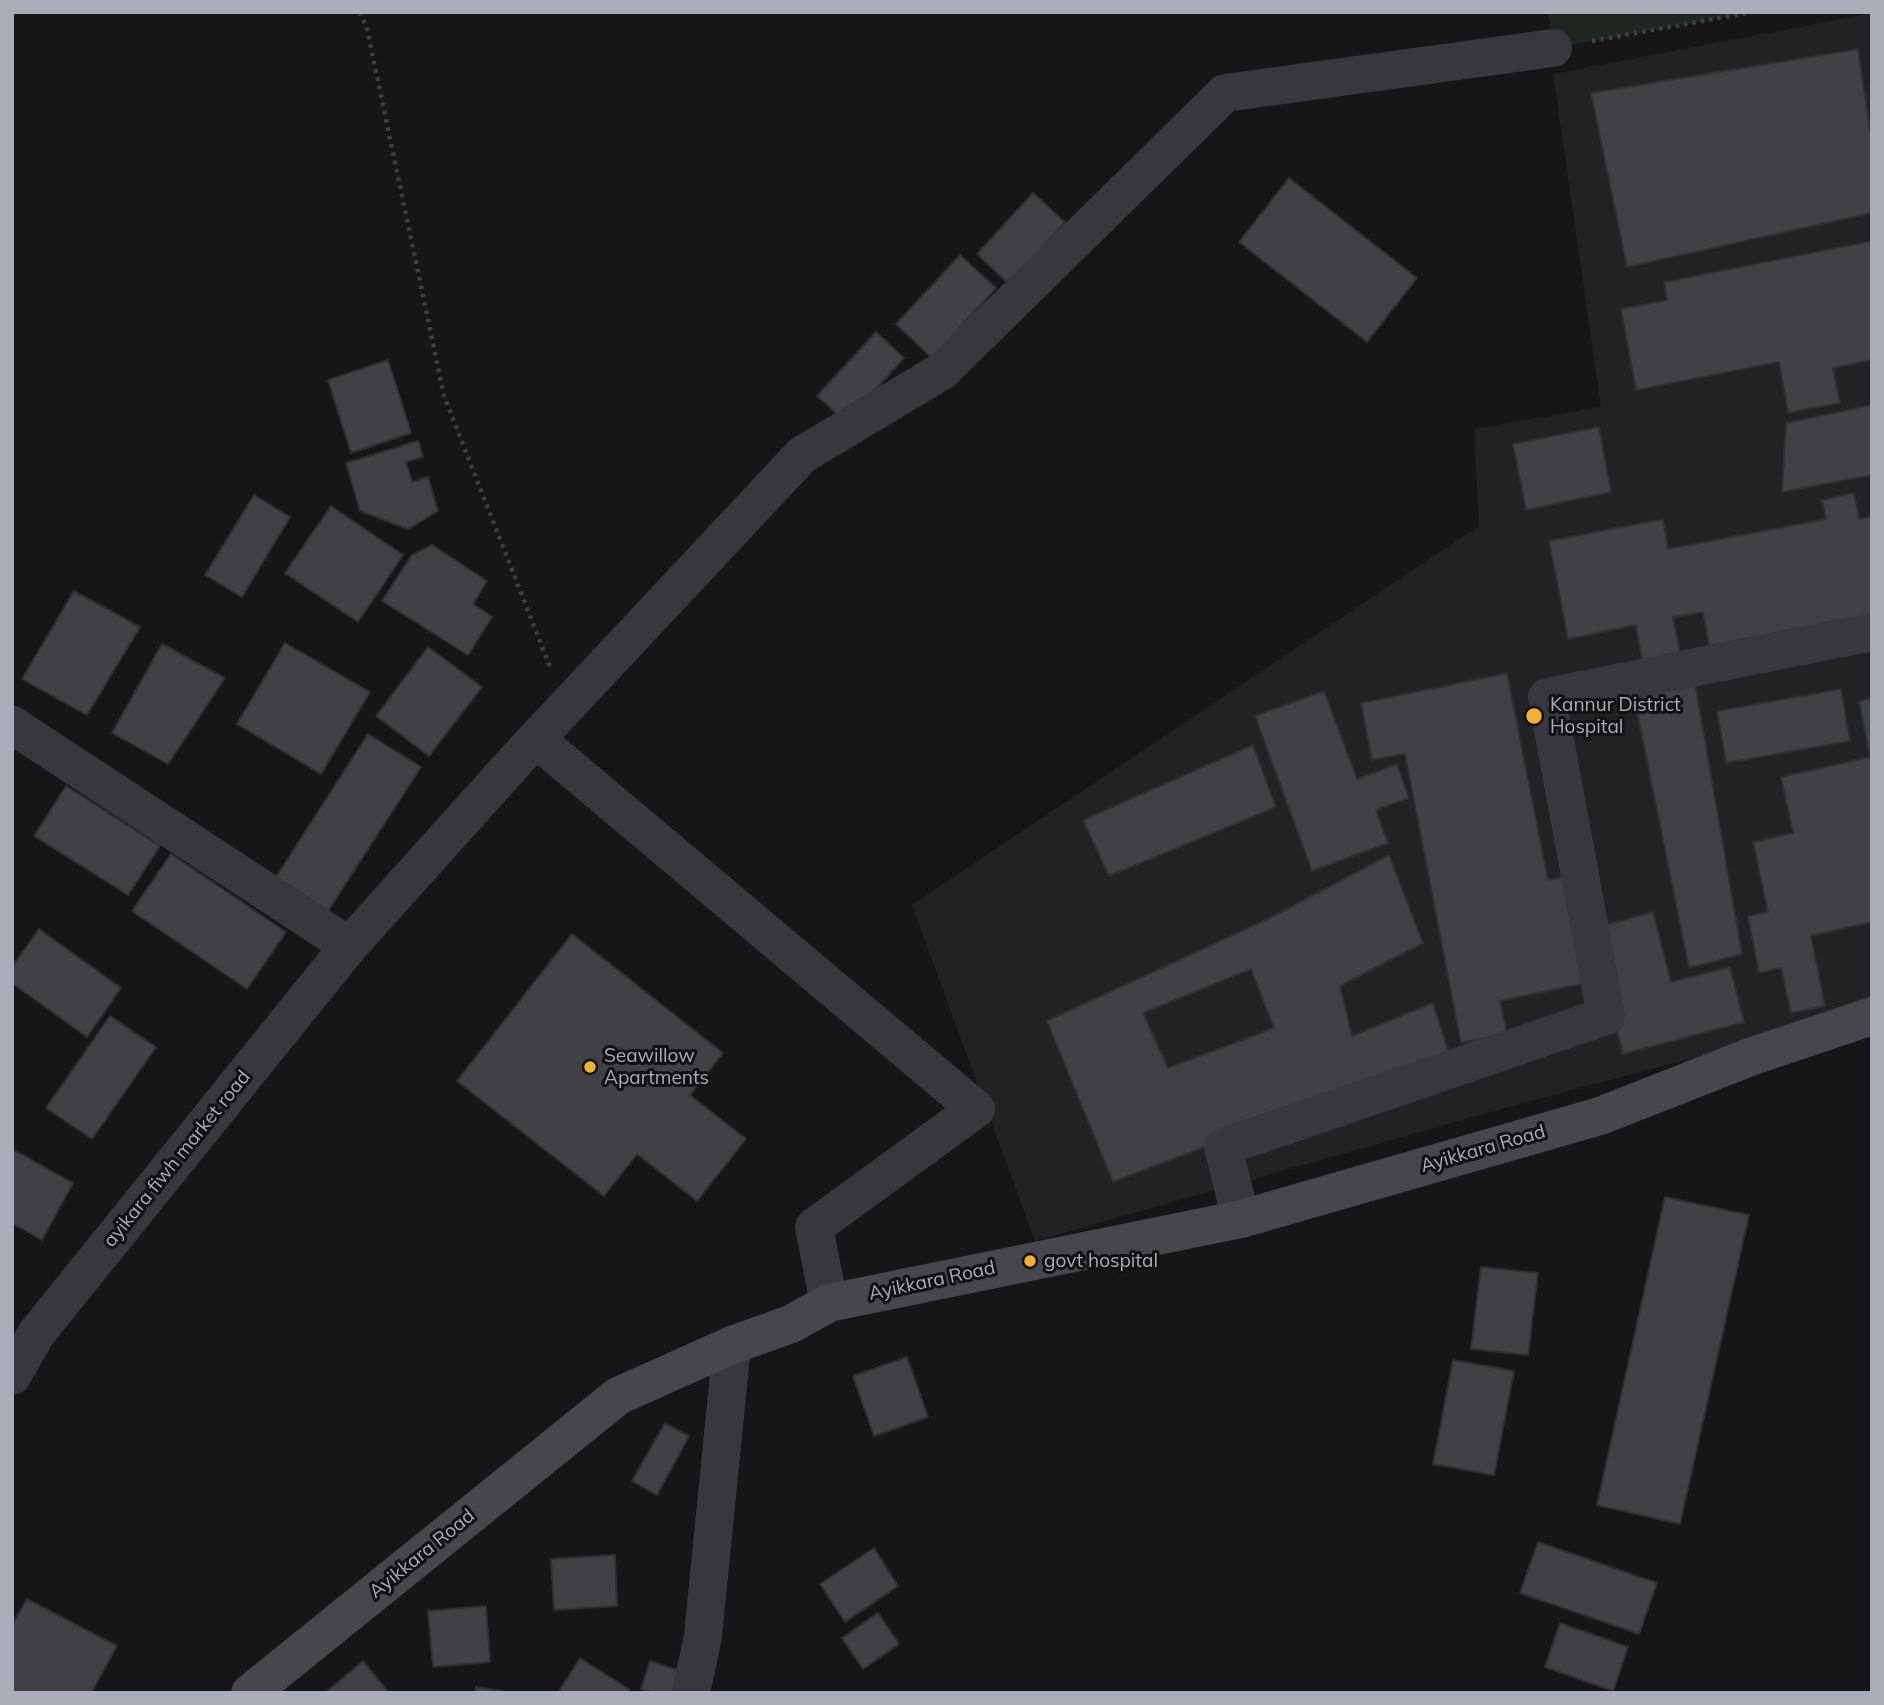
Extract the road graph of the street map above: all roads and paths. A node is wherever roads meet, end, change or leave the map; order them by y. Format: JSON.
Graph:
{"nodes":[{"id":1,"x":360,"y":12,"type":"edge"},
{"id":2,"x":1752,"y":12,"type":"edge"},
{"id":3,"x":1553,"y":48,"type":"joint"},
{"id":4,"x":1872,"y":632,"type":"edge"},
{"id":5,"x":565,"y":707,"type":"junction"},
{"id":6,"x":12,"y":725,"type":"edge"},
{"id":7,"x":536,"y":739,"type":"junction"},
{"id":8,"x":349,"y":946,"type":"junction"},
{"id":9,"x":1872,"y":1016,"type":"edge"},
{"id":10,"x":1241,"y":1219,"type":"junction"},
{"id":11,"x":829,"y":1303,"type":"junction"},
{"id":12,"x":732,"y":1345,"type":"junction"},
{"id":13,"x":12,"y":1376,"type":"edge"},
{"id":14,"x":250,"y":1693,"type":"edge"},
{"id":15,"x":691,"y":1693,"type":"edge"}],
"edges":[{"from":1,"to":5,"type":"path"},
{"from":2,"to":3,"type":"path"},
{"from":3,"to":5,"type":"street","name":"ayikara fiwh market road"},
{"from":4,"to":10,"type":"street"},
{"from":5,"to":7,"type":"street","name":"ayikara fiwh market road"},
{"from":6,"to":8,"type":"street"},
{"from":7,"to":8,"type":"street","name":"ayikara fiwh market road"},
{"from":7,"to":11,"type":"street"},
{"from":8,"to":13,"type":"street","name":"ayikara fiwh market road"},
{"from":9,"to":10,"type":"main road","name":"Ayikkara Road"},
{"from":10,"to":11,"type":"main road","name":"Ayikkara Road"},
{"from":11,"to":12,"type":"main road","name":"Ayikkara Road"},
{"from":12,"to":14,"type":"main road","name":"Ayikkara Road"},
{"from":12,"to":15,"type":"street"}]}
